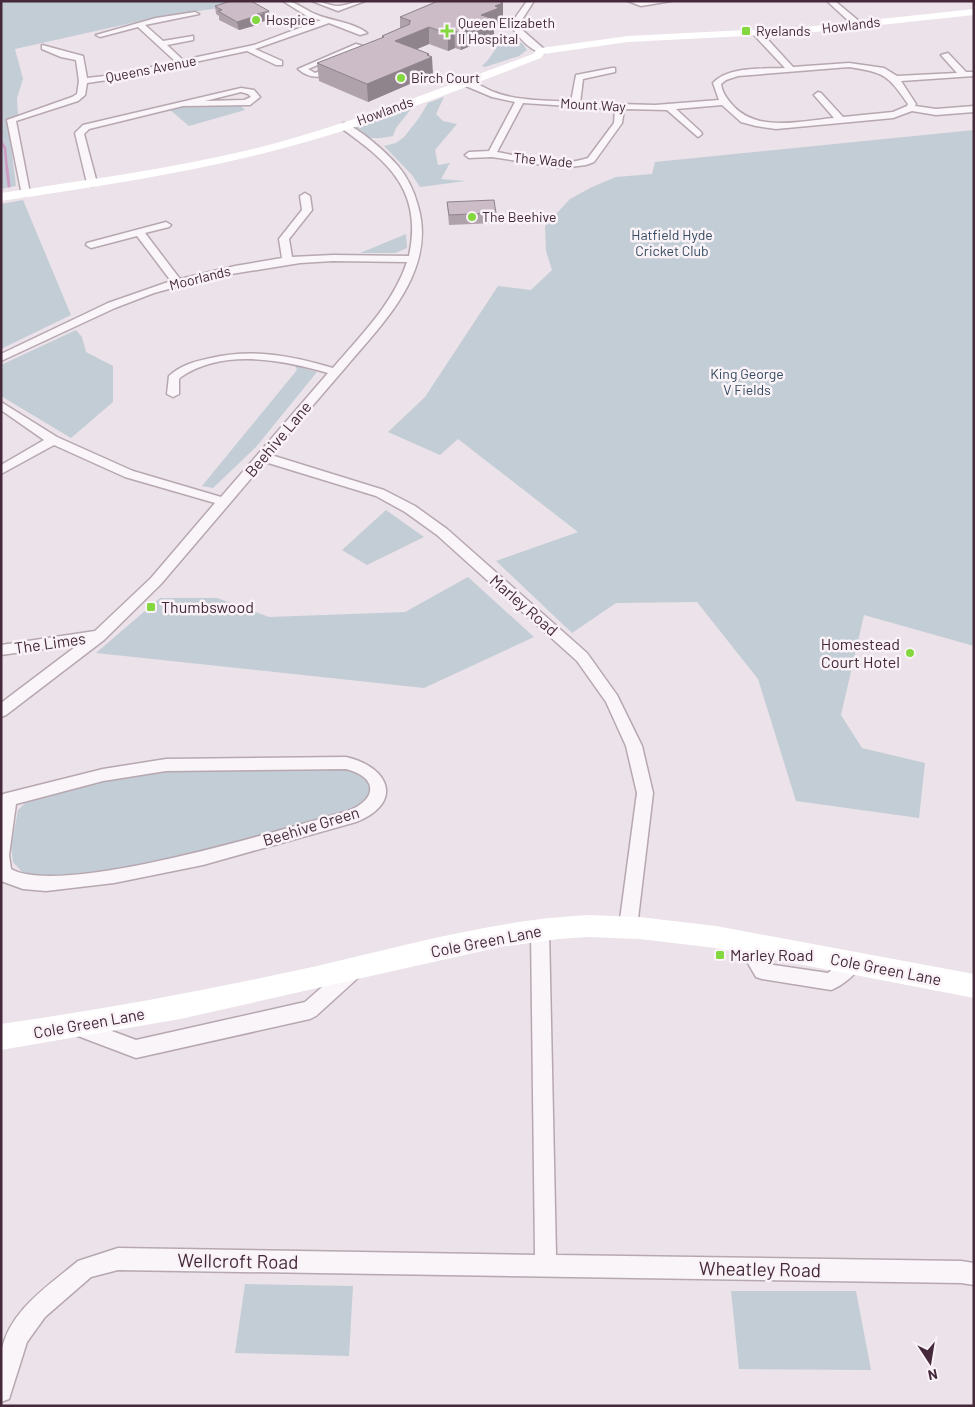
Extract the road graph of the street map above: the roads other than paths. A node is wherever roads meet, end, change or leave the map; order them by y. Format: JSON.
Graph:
{"nodes":[{"id":1,"x":286,"y":1,"type":"edge"},
{"id":2,"x":315,"y":1,"type":"edge"},
{"id":3,"x":362,"y":1,"type":"edge"},
{"id":4,"x":531,"y":1,"type":"edge"},
{"id":5,"x":631,"y":1,"type":"edge"},
{"id":6,"x":668,"y":1,"type":"edge"},
{"id":7,"x":830,"y":1,"type":"edge"},
{"id":8,"x":974,"y":12,"type":"edge"},
{"id":9,"x":195,"y":14,"type":"dead end"},
{"id":10,"x":329,"y":20,"type":"junction"},
{"id":11,"x":857,"y":24,"type":"junction"},
{"id":12,"x":140,"y":25,"type":"junction"},
{"id":13,"x":363,"y":32,"type":"dead end"},
{"id":14,"x":757,"y":34,"type":"junction"},
{"id":15,"x":100,"y":35,"type":"dead end"},
{"id":16,"x":190,"y":38,"type":"dead end"},
{"id":17,"x":162,"y":44,"type":"junction"},
{"id":18,"x":359,"y":46,"type":"edge"},
{"id":19,"x":45,"y":47,"type":"dead end"},
{"id":20,"x":248,"y":49,"type":"junction"},
{"id":21,"x":541,"y":51,"type":"junction"},
{"id":22,"x":945,"y":55,"type":"dead end"},
{"id":23,"x":182,"y":63,"type":"junction"},
{"id":24,"x":278,"y":63,"type":"dead end"},
{"id":25,"x":342,"y":65,"type":"edge"},
{"id":26,"x":612,"y":70,"type":"dead end"},
{"id":27,"x":791,"y":70,"type":"junction"},
{"id":28,"x":964,"y":74,"type":"junction"},
{"id":29,"x":974,"y":74,"type":"edge"},
{"id":30,"x":895,"y":79,"type":"junction"},
{"id":31,"x":83,"y":81,"type":"junction"},
{"id":32,"x":464,"y":82,"type":"junction"},
{"id":33,"x":818,"y":94,"type":"dead end"},
{"id":34,"x":520,"y":100,"type":"junction"},
{"id":35,"x":725,"y":102,"type":"junction"},
{"id":36,"x":183,"y":104,"type":"junction"},
{"id":37,"x":575,"y":105,"type":"junction"},
{"id":38,"x":669,"y":107,"type":"junction"},
{"id":39,"x":620,"y":108,"type":"junction"},
{"id":40,"x":910,"y":108,"type":"junction"},
{"id":41,"x":974,"y":109,"type":"edge"},
{"id":42,"x":841,"y":120,"type":"junction"},
{"id":43,"x":344,"y":126,"type":"junction"},
{"id":44,"x":698,"y":134,"type":"dead end"},
{"id":45,"x":492,"y":154,"type":"junction"},
{"id":46,"x":469,"y":155,"type":"dead end"},
{"id":47,"x":92,"y":183,"type":"junction"},
{"id":48,"x":25,"y":193,"type":"junction"},
{"id":49,"x":305,"y":196,"type":"dead end"},
{"id":50,"x":1,"y":197,"type":"edge"},
{"id":51,"x":166,"y":225,"type":"dead end"},
{"id":52,"x":140,"y":233,"type":"junction"},
{"id":53,"x":91,"y":245,"type":"dead end"},
{"id":54,"x":413,"y":260,"type":"junction"},
{"id":55,"x":288,"y":261,"type":"junction"},
{"id":56,"x":178,"y":283,"type":"junction"},
{"id":57,"x":1,"y":358,"type":"edge"},
{"id":58,"x":336,"y":372,"type":"junction"},
{"id":59,"x":173,"y":394,"type":"dead end"},
{"id":60,"x":1,"y":404,"type":"edge"},
{"id":61,"x":53,"y":440,"type":"junction"},
{"id":62,"x":263,"y":457,"type":"junction"},
{"id":63,"x":1,"y":470,"type":"edge"},
{"id":64,"x":225,"y":502,"type":"junction"},
{"id":65,"x":99,"y":636,"type":"junction"},
{"id":66,"x":1,"y":650,"type":"edge"},
{"id":67,"x":1,"y":711,"type":"edge"},
{"id":68,"x":5,"y":796,"type":"edge"},
{"id":69,"x":2,"y":875,"type":"edge"},
{"id":70,"x":628,"y":927,"type":"junction"},
{"id":71,"x":540,"y":930,"type":"junction"},
{"id":72,"x":355,"y":969,"type":"junction"},
{"id":73,"x":974,"y":986,"type":"edge"},
{"id":74,"x":77,"y":1027,"type":"junction"},
{"id":75,"x":1,"y":1037,"type":"edge"},
{"id":76,"x":546,"y":1265,"type":"junction"},
{"id":77,"x":974,"y":1274,"type":"edge"},
{"id":78,"x":1,"y":1391,"type":"edge"}],
"edges":[{"from":1,"to":10,"type":"street"},
{"from":2,"to":3,"type":"street"},
{"from":4,"to":21,"type":"street"},
{"from":5,"to":6,"type":"street"},
{"from":7,"to":11,"type":"street"},
{"from":8,"to":11,"type":"street","name":"Howlands"},
{"from":9,"to":12,"type":"street"},
{"from":10,"to":13,"type":"street"},
{"from":10,"to":20,"type":"street","name":"Queens Avenue"},
{"from":11,"to":14,"type":"street","name":"Howlands"},
{"from":12,"to":15,"type":"street"},
{"from":12,"to":17,"type":"street"},
{"from":14,"to":21,"type":"street","name":"Howlands"},
{"from":14,"to":27,"type":"street"},
{"from":16,"to":17,"type":"street"},
{"from":17,"to":23,"type":"street"},
{"from":18,"to":25,"type":"street"},
{"from":19,"to":31,"type":"street"},
{"from":20,"to":23,"type":"street","name":"Queens Avenue"},
{"from":20,"to":24,"type":"street"},
{"from":21,"to":32,"type":"street","name":"Howlands"},
{"from":22,"to":28,"type":"street"},
{"from":23,"to":31,"type":"street","name":"Queens Avenue"},
{"from":26,"to":37,"type":"street"},
{"from":27,"to":30,"type":"street"},
{"from":27,"to":35,"type":"street"},
{"from":28,"to":29,"type":"street"},
{"from":28,"to":30,"type":"street"},
{"from":30,"to":40,"type":"street"},
{"from":31,"to":48,"type":"street","name":"Queens Avenue"},
{"from":32,"to":34,"type":"street","name":"Mount Way"},
{"from":32,"to":43,"type":"street","name":"Howlands"},
{"from":33,"to":42,"type":"street"},
{"from":34,"to":37,"type":"street","name":"Mount Way"},
{"from":34,"to":45,"type":"street","name":"The Wade"},
{"from":35,"to":38,"type":"street","name":"Mount Way"},
{"from":35,"to":42,"type":"street"},
{"from":36,"to":36,"type":"street"},
{"from":36,"to":47,"type":"street"},
{"from":37,"to":39,"type":"street","name":"Mount Way"},
{"from":38,"to":39,"type":"street","name":"Mount Way"},
{"from":38,"to":44,"type":"street"},
{"from":39,"to":45,"type":"street","name":"The Wade"},
{"from":40,"to":41,"type":"street"},
{"from":40,"to":42,"type":"street"},
{"from":43,"to":47,"type":"street","name":"Howlands"},
{"from":43,"to":54,"type":"street","name":"Beehive Lane"},
{"from":45,"to":46,"type":"street","name":"The Wade"},
{"from":47,"to":48,"type":"street","name":"Howlands"},
{"from":48,"to":50,"type":"street","name":"Howlands"},
{"from":49,"to":55,"type":"street"},
{"from":51,"to":52,"type":"street"},
{"from":52,"to":53,"type":"street"},
{"from":52,"to":56,"type":"street"},
{"from":54,"to":55,"type":"street","name":"Moorlands"},
{"from":54,"to":58,"type":"street","name":"Beehive Lane"},
{"from":55,"to":56,"type":"street","name":"Moorlands"},
{"from":56,"to":57,"type":"street","name":"Moorlands"},
{"from":58,"to":59,"type":"street"},
{"from":58,"to":62,"type":"street","name":"Beehive Lane"},
{"from":60,"to":61,"type":"street"},
{"from":61,"to":63,"type":"street"},
{"from":61,"to":64,"type":"street"},
{"from":62,"to":64,"type":"street","name":"Beehive Lane"},
{"from":62,"to":70,"type":"street","name":"Marley Road"},
{"from":64,"to":65,"type":"street","name":"Beehive Lane"},
{"from":65,"to":66,"type":"street","name":"The Limes"},
{"from":65,"to":67,"type":"street","name":"Beehive Lane"},
{"from":68,"to":69,"type":"street","name":"Beehive Green"},
{"from":68,"to":69,"type":"street","name":"Beehive Green"},
{"from":70,"to":71,"type":"street","name":"Cole Green Lane"},
{"from":70,"to":73,"type":"street","name":"Cole Green Lane"},
{"from":71,"to":72,"type":"street","name":"Cole Green Lane"},
{"from":71,"to":76,"type":"street"},
{"from":72,"to":74,"type":"street","name":"Cole Green Lane"},
{"from":72,"to":74,"type":"street"},
{"from":74,"to":75,"type":"street","name":"Cole Green Lane"},
{"from":76,"to":77,"type":"street","name":"Wheatley Road"},
{"from":76,"to":78,"type":"street","name":"Wellcroft Road"}]}
